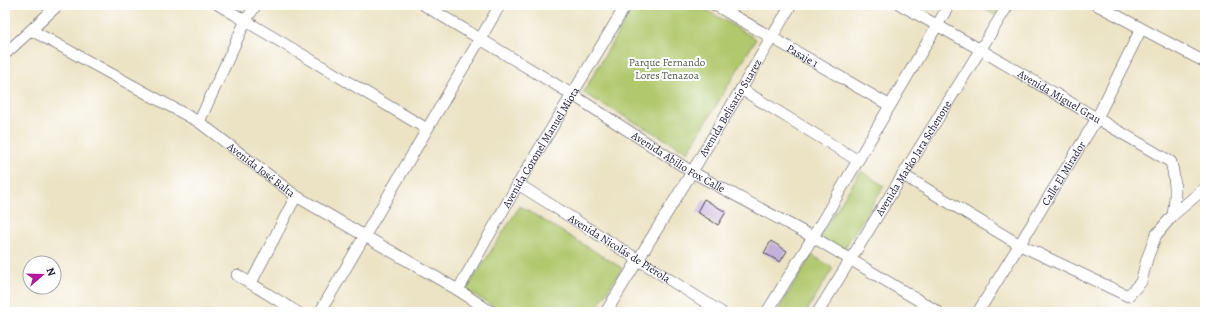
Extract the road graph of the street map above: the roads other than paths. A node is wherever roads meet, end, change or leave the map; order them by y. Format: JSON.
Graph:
{"nodes":[{"id":1,"x":58,"y":5,"type":"edge"},
{"id":2,"x":220,"y":5,"type":"edge"},
{"id":3,"x":256,"y":5,"type":"edge"},
{"id":4,"x":424,"y":5,"type":"edge"},
{"id":5,"x":500,"y":5,"type":"edge"},
{"id":6,"x":626,"y":5,"type":"edge"},
{"id":7,"x":715,"y":5,"type":"edge"},
{"id":8,"x":791,"y":5,"type":"edge"},
{"id":9,"x":901,"y":5,"type":"edge"},
{"id":10,"x":949,"y":5,"type":"edge"},
{"id":11,"x":1008,"y":5,"type":"edge"},
{"id":12,"x":1098,"y":5,"type":"edge"},
{"id":13,"x":246,"y":20,"type":"junction"},
{"id":14,"x":936,"y":25,"type":"junction"},
{"id":15,"x":31,"y":30,"type":"junction"},
{"id":16,"x":1141,"y":30,"type":"junction"},
{"id":17,"x":771,"y":38,"type":"junction"},
{"id":18,"x":479,"y":40,"type":"junction"},
{"id":19,"x":981,"y":50,"type":"junction"},
{"id":20,"x":5,"y":54,"type":"edge"},
{"id":21,"x":1205,"y":62,"type":"edge"},
{"id":22,"x":741,"y":89,"type":"junction"},
{"id":23,"x":573,"y":95,"type":"junction"},
{"id":24,"x":889,"y":105,"type":"junction"},
{"id":25,"x":1096,"y":120,"type":"junction"},
{"id":26,"x":199,"y":122,"type":"junction"},
{"id":27,"x":427,"y":130,"type":"junction"},
{"id":28,"x":857,"y":160,"type":"junction"},
{"id":29,"x":692,"y":172,"type":"junction"},
{"id":30,"x":904,"y":175,"type":"junction"},
{"id":31,"x":518,"y":184,"type":"junction"},
{"id":32,"x":1205,"y":188,"type":"edge"},
{"id":33,"x":296,"y":196,"type":"junction"},
{"id":34,"x":1173,"y":215,"type":"junction"},
{"id":35,"x":365,"y":237,"type":"junction"},
{"id":36,"x":814,"y":237,"type":"junction"},
{"id":37,"x":1020,"y":245,"type":"junction"},
{"id":38,"x":639,"y":260,"type":"junction"},
{"id":39,"x":851,"y":260,"type":"junction"},
{"id":40,"x":237,"y":275,"type":"dead end"},
{"id":41,"x":251,"y":283,"type":"junction"},
{"id":42,"x":458,"y":290,"type":"junction"},
{"id":43,"x":297,"y":312,"type":"edge"},
{"id":44,"x":320,"y":312,"type":"edge"},
{"id":45,"x":491,"y":312,"type":"edge"},
{"id":46,"x":606,"y":312,"type":"edge"},
{"id":47,"x":721,"y":312,"type":"edge"},
{"id":48,"x":767,"y":312,"type":"edge"},
{"id":49,"x":818,"y":312,"type":"edge"},
{"id":50,"x":938,"y":312,"type":"edge"},
{"id":51,"x":978,"y":312,"type":"edge"}],
"edges":[{"from":1,"to":15,"type":"street"},
{"from":2,"to":13,"type":"street"},
{"from":3,"to":13,"type":"street"},
{"from":4,"to":18,"type":"street","name":"Avenida Abilio Fox Calle"},
{"from":5,"to":18,"type":"street"},
{"from":6,"to":23,"type":"street","name":"Avenida Coronel Manuel Miota"},
{"from":7,"to":17,"type":"street","name":"Pasaje 1"},
{"from":8,"to":17,"type":"street","name":"Avenida Belisario Suarez"},
{"from":9,"to":14,"type":"street","name":"Avenida Miguel Grau"},
{"from":10,"to":14,"type":"street"},
{"from":11,"to":19,"type":"street","name":"Avenida Marko Jara Schenone"},
{"from":12,"to":16,"type":"street"},
{"from":13,"to":26,"type":"street"},
{"from":13,"to":27,"type":"street"},
{"from":14,"to":19,"type":"street","name":"Avenida Miguel Grau"},
{"from":14,"to":24,"type":"street"},
{"from":15,"to":20,"type":"street"},
{"from":15,"to":26,"type":"street","name":"Avenida José Balta"},
{"from":16,"to":21,"type":"street"},
{"from":16,"to":25,"type":"street","name":"Calle El Mirador"},
{"from":17,"to":22,"type":"street","name":"Avenida Belisario Suarez"},
{"from":17,"to":24,"type":"street","name":"Pasaje 1"},
{"from":18,"to":23,"type":"street","name":"Avenida Abilio Fox Calle"},
{"from":18,"to":27,"type":"street"},
{"from":19,"to":25,"type":"street","name":"Avenida Miguel Grau"},
{"from":19,"to":30,"type":"street","name":"Avenida Marko Jara Schenone"},
{"from":22,"to":28,"type":"street"},
{"from":22,"to":29,"type":"street","name":"Avenida Belisario Suarez"},
{"from":23,"to":29,"type":"street","name":"Avenida Abilio Fox Calle"},
{"from":23,"to":31,"type":"street","name":"Avenida Coronel Manuel Miota"},
{"from":24,"to":28,"type":"street"},
{"from":25,"to":34,"type":"street","name":"Avenida Miguel Grau"},
{"from":25,"to":37,"type":"street","name":"Calle El Mirador"},
{"from":26,"to":33,"type":"street","name":"Avenida José Balta"},
{"from":27,"to":35,"type":"street"},
{"from":28,"to":36,"type":"street"},
{"from":29,"to":36,"type":"street","name":"Avenida Abilio Fox Calle"},
{"from":29,"to":38,"type":"street","name":"Avenida Belisario Suarez"},
{"from":30,"to":37,"type":"street"},
{"from":30,"to":39,"type":"street","name":"Avenida Marko Jara Schenone"},
{"from":31,"to":38,"type":"street","name":"Avenida Nicolás de Piérola"},
{"from":31,"to":42,"type":"street","name":"Avenida Coronel Manuel Miota"},
{"from":32,"to":34,"type":"street"},
{"from":33,"to":35,"type":"street","name":"Avenida José Balta"},
{"from":33,"to":41,"type":"street"},
{"from":34,"to":37,"type":"street"},
{"from":35,"to":42,"type":"street","name":"Avenida José Balta"},
{"from":35,"to":44,"type":"street"},
{"from":36,"to":39,"type":"street","name":"Avenida Abilio Fox Calle"},
{"from":36,"to":48,"type":"street"},
{"from":37,"to":51,"type":"street","name":"Calle El Mirador"},
{"from":38,"to":46,"type":"street","name":"Avenida Belisario Suarez"},
{"from":38,"to":47,"type":"street","name":"Avenida Nicolás de Piérola"},
{"from":39,"to":49,"type":"street","name":"Avenida Marko Jara Schenone"},
{"from":39,"to":50,"type":"street","name":"Avenida Abilio Fox Calle"},
{"from":40,"to":41,"type":"street"},
{"from":41,"to":43,"type":"street"},
{"from":42,"to":45,"type":"street","name":"Avenida José Balta"}]}
